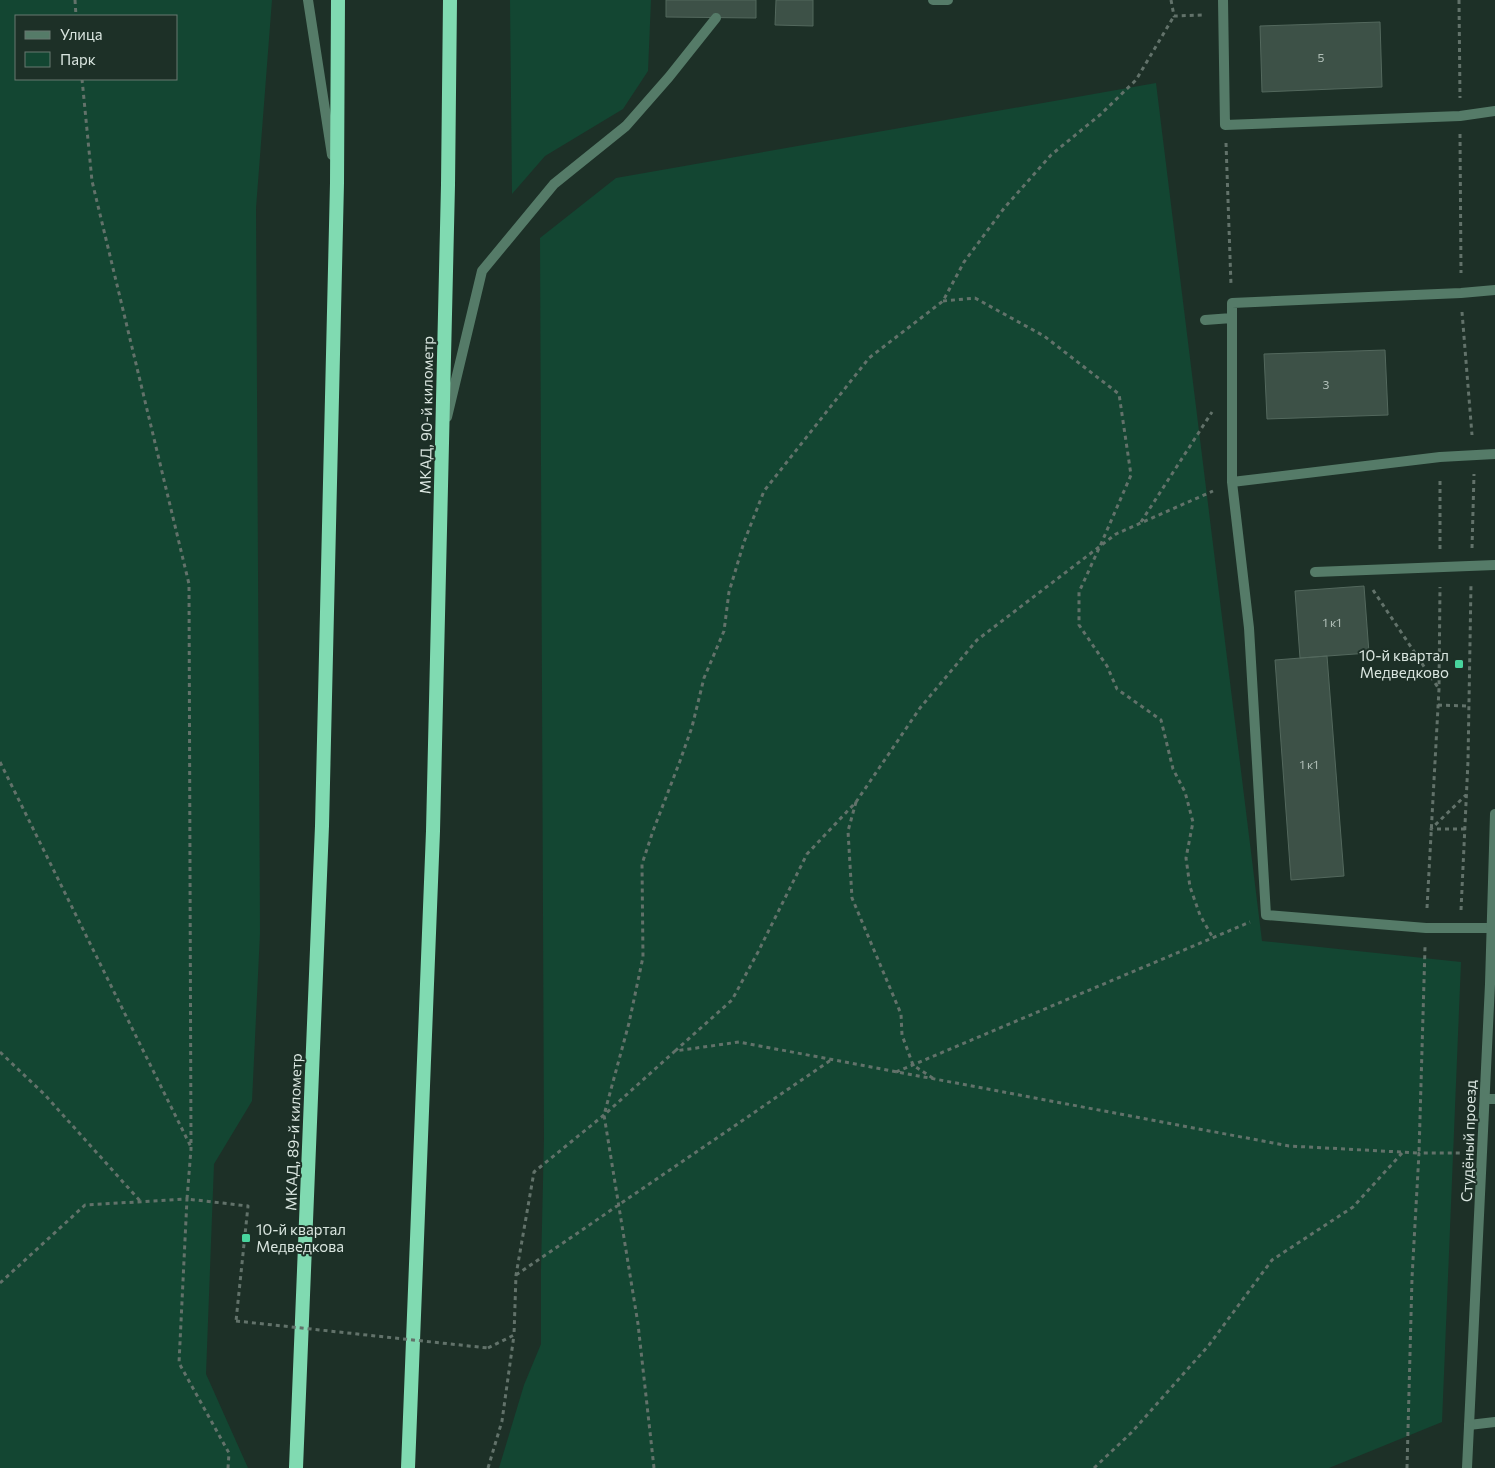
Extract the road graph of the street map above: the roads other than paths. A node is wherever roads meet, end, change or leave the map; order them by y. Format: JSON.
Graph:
{"nodes":[{"id":1,"x":308,"y":0,"type":"edge"},
{"id":2,"x":338,"y":0,"type":"edge"},
{"id":3,"x":450,"y":0,"type":"edge"},
{"id":4,"x":933,"y":0,"type":"edge"},
{"id":5,"x":948,"y":0,"type":"edge"},
{"id":6,"x":1223,"y":0,"type":"edge"},
{"id":7,"x":716,"y":18,"type":"dead end"},
{"id":8,"x":1495,"y":111,"type":"edge"},
{"id":9,"x":337,"y":183,"type":"junction"},
{"id":10,"x":1495,"y":290,"type":"edge"},
{"id":11,"x":1232,"y":318,"type":"junction"},
{"id":12,"x":1205,"y":320,"type":"dead end"},
{"id":13,"x":442,"y":435,"type":"junction"},
{"id":14,"x":1495,"y":454,"type":"edge"},
{"id":15,"x":1232,"y":482,"type":"junction"},
{"id":16,"x":1495,"y":565,"type":"edge"},
{"id":17,"x":1316,"y":572,"type":"dead end"},
{"id":18,"x":1495,"y":814,"type":"edge"},
{"id":19,"x":1493,"y":928,"type":"edge"},
{"id":20,"x":1490,"y":1052,"type":"edge"},
{"id":21,"x":1490,"y":1099,"type":"edge"},
{"id":22,"x":1495,"y":1422,"type":"edge"},
{"id":23,"x":1469,"y":1425,"type":"junction"},
{"id":24,"x":296,"y":1468,"type":"edge"},
{"id":25,"x":408,"y":1468,"type":"edge"},
{"id":26,"x":1467,"y":1468,"type":"edge"}],
"edges":[{"from":1,"to":9,"type":"street"},
{"from":2,"to":9,"type":"highway"},
{"from":3,"to":13,"type":"highway","name":"МКАД, 90-й километр"},
{"from":4,"to":5,"type":"street"},
{"from":6,"to":8,"type":"street"},
{"from":7,"to":13,"type":"street"},
{"from":9,"to":24,"type":"highway","name":"МКАД, 89-й километр"},
{"from":10,"to":11,"type":"street"},
{"from":11,"to":12,"type":"street"},
{"from":11,"to":15,"type":"street"},
{"from":13,"to":25,"type":"highway","name":"МКАД, 90-й километр"},
{"from":14,"to":15,"type":"street"},
{"from":15,"to":19,"type":"street"},
{"from":16,"to":17,"type":"street"},
{"from":18,"to":19,"type":"street","name":"Студёный проезд"},
{"from":19,"to":20,"type":"street","name":"Студёный проезд"},
{"from":20,"to":21,"type":"street","name":"Студёный проезд"},
{"from":21,"to":23,"type":"street","name":"Студёный проезд"},
{"from":22,"to":23,"type":"street"},
{"from":23,"to":26,"type":"street","name":"Студёный проезд"}]}
